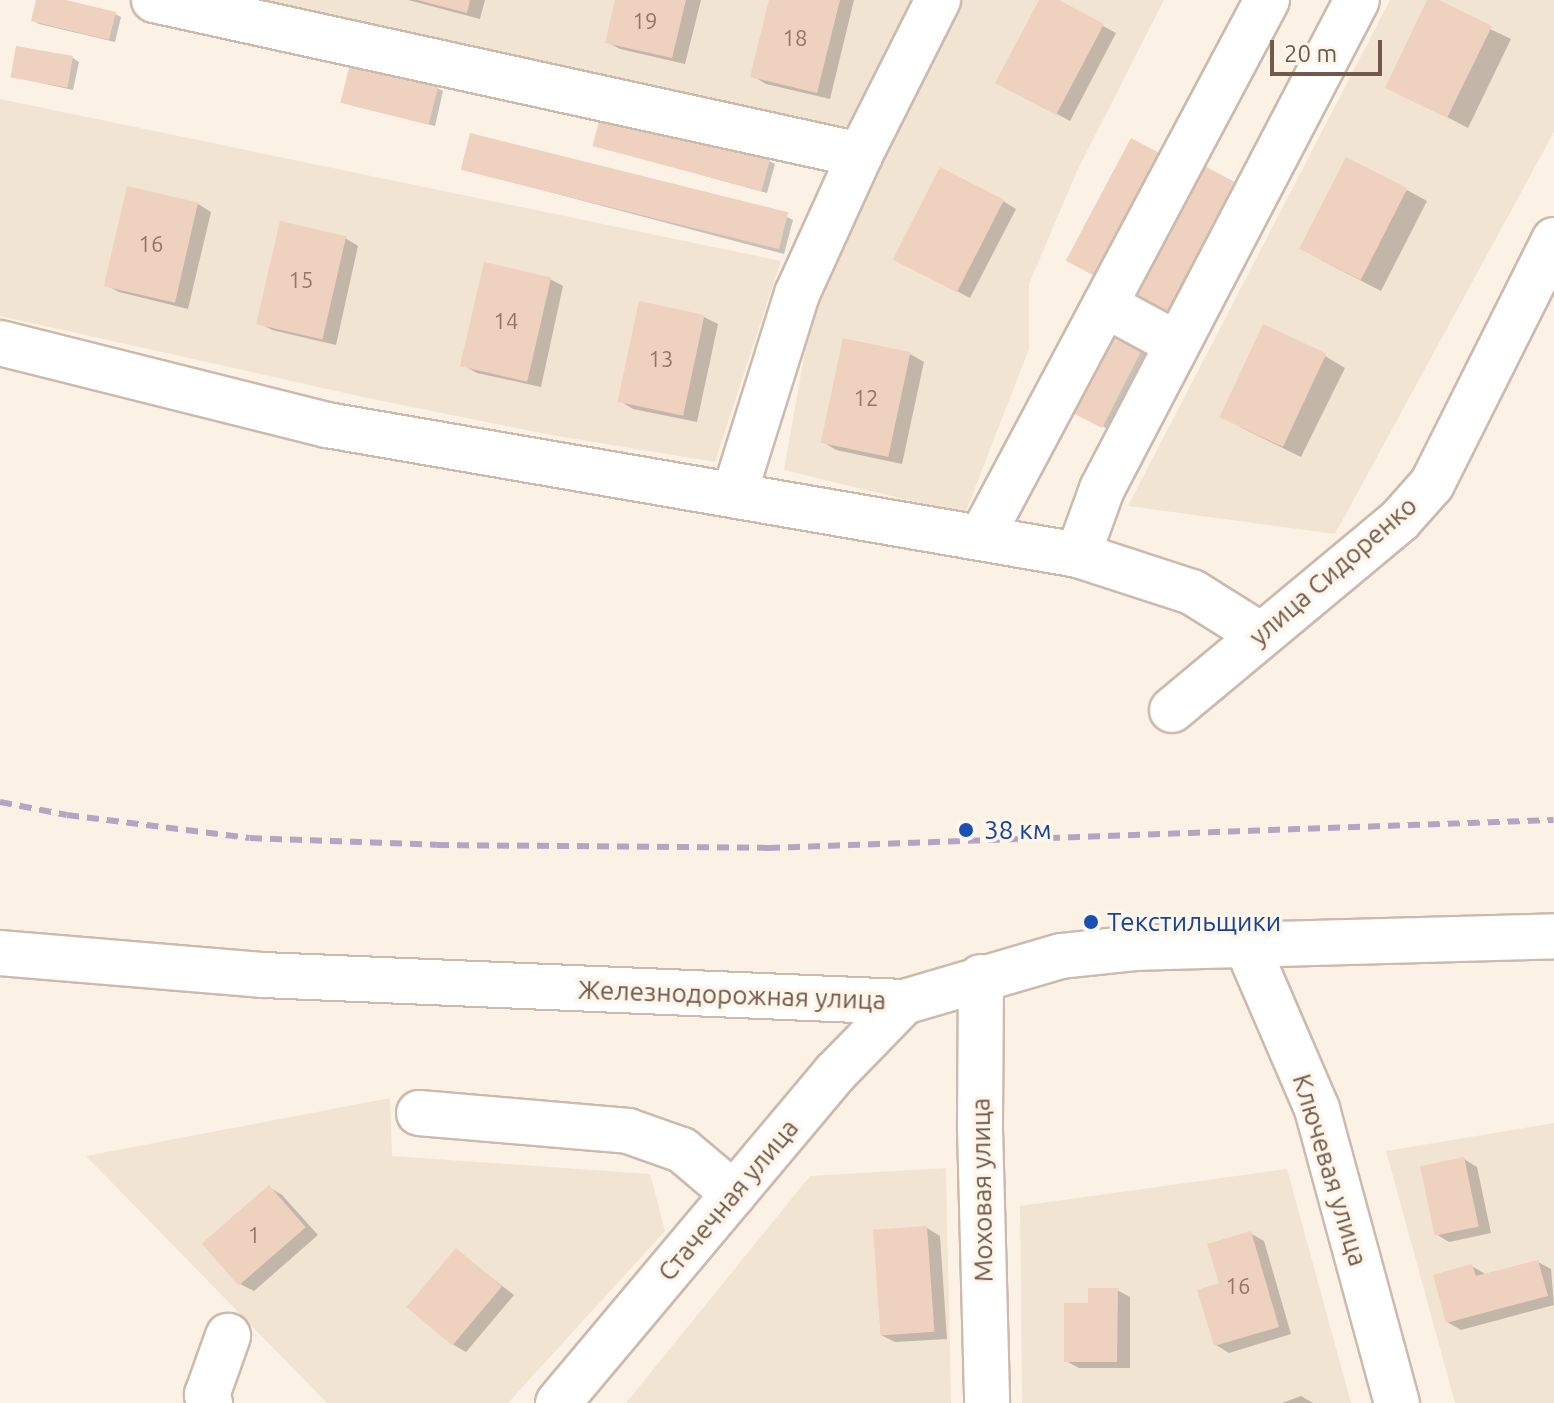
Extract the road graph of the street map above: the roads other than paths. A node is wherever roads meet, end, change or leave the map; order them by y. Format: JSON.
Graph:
{"nodes":[{"id":1,"x":154,"y":0,"type":"edge"},
{"id":2,"x":938,"y":0,"type":"edge"},
{"id":3,"x":1267,"y":0,"type":"edge"},
{"id":4,"x":1357,"y":0,"type":"edge"},
{"id":5,"x":860,"y":155,"type":"junction"},
{"id":6,"x":1554,"y":240,"type":"edge"},
{"id":7,"x":1105,"y":305,"type":"junction"},
{"id":8,"x":0,"y":343,"type":"edge"},
{"id":9,"x":1177,"y":344,"type":"junction"},
{"id":10,"x":734,"y":495,"type":"junction"},
{"id":11,"x":981,"y":538,"type":"junction"},
{"id":12,"x":1078,"y":555,"type":"junction"},
{"id":13,"x":1259,"y":634,"type":"junction"},
{"id":14,"x":1172,"y":710,"type":"dead end"},
{"id":15,"x":1554,"y":936,"type":"edge"},
{"id":16,"x":1246,"y":944,"type":"junction"},
{"id":17,"x":0,"y":953,"type":"edge"},
{"id":18,"x":981,"y":977,"type":"junction"},
{"id":19,"x":904,"y":1002,"type":"junction"},
{"id":20,"x":419,"y":1113,"type":"dead end"},
{"id":21,"x":734,"y":1194,"type":"junction"},
{"id":22,"x":228,"y":1336,"type":"dead end"},
{"id":23,"x":210,"y":1403,"type":"edge"},
{"id":24,"x":558,"y":1403,"type":"edge"},
{"id":25,"x":987,"y":1403,"type":"edge"},
{"id":26,"x":1397,"y":1403,"type":"edge"}],
"edges":[{"from":1,"to":5,"type":"street"},
{"from":2,"to":5,"type":"street"},
{"from":3,"to":7,"type":"street"},
{"from":4,"to":9,"type":"street"},
{"from":5,"to":10,"type":"street"},
{"from":6,"to":13,"type":"street","name":"улица Сидоренко"},
{"from":7,"to":9,"type":"street"},
{"from":7,"to":11,"type":"street"},
{"from":8,"to":10,"type":"street"},
{"from":9,"to":12,"type":"street"},
{"from":10,"to":11,"type":"street"},
{"from":11,"to":12,"type":"street"},
{"from":12,"to":13,"type":"street"},
{"from":13,"to":14,"type":"street","name":"улица Сидоренко"},
{"from":15,"to":16,"type":"street","name":"Железнодорожная улица"},
{"from":16,"to":18,"type":"street","name":"Железнодорожная улица"},
{"from":16,"to":26,"type":"street","name":"Ключевая улица"},
{"from":17,"to":19,"type":"street","name":"Железнодорожная улица"},
{"from":18,"to":19,"type":"street","name":"Железнодорожная улица"},
{"from":18,"to":25,"type":"street","name":"Моховая улица"},
{"from":19,"to":21,"type":"street","name":"Стачечная улица"},
{"from":20,"to":21,"type":"street"},
{"from":21,"to":24,"type":"street","name":"Стачечная улица"},
{"from":22,"to":23,"type":"street"}]}
